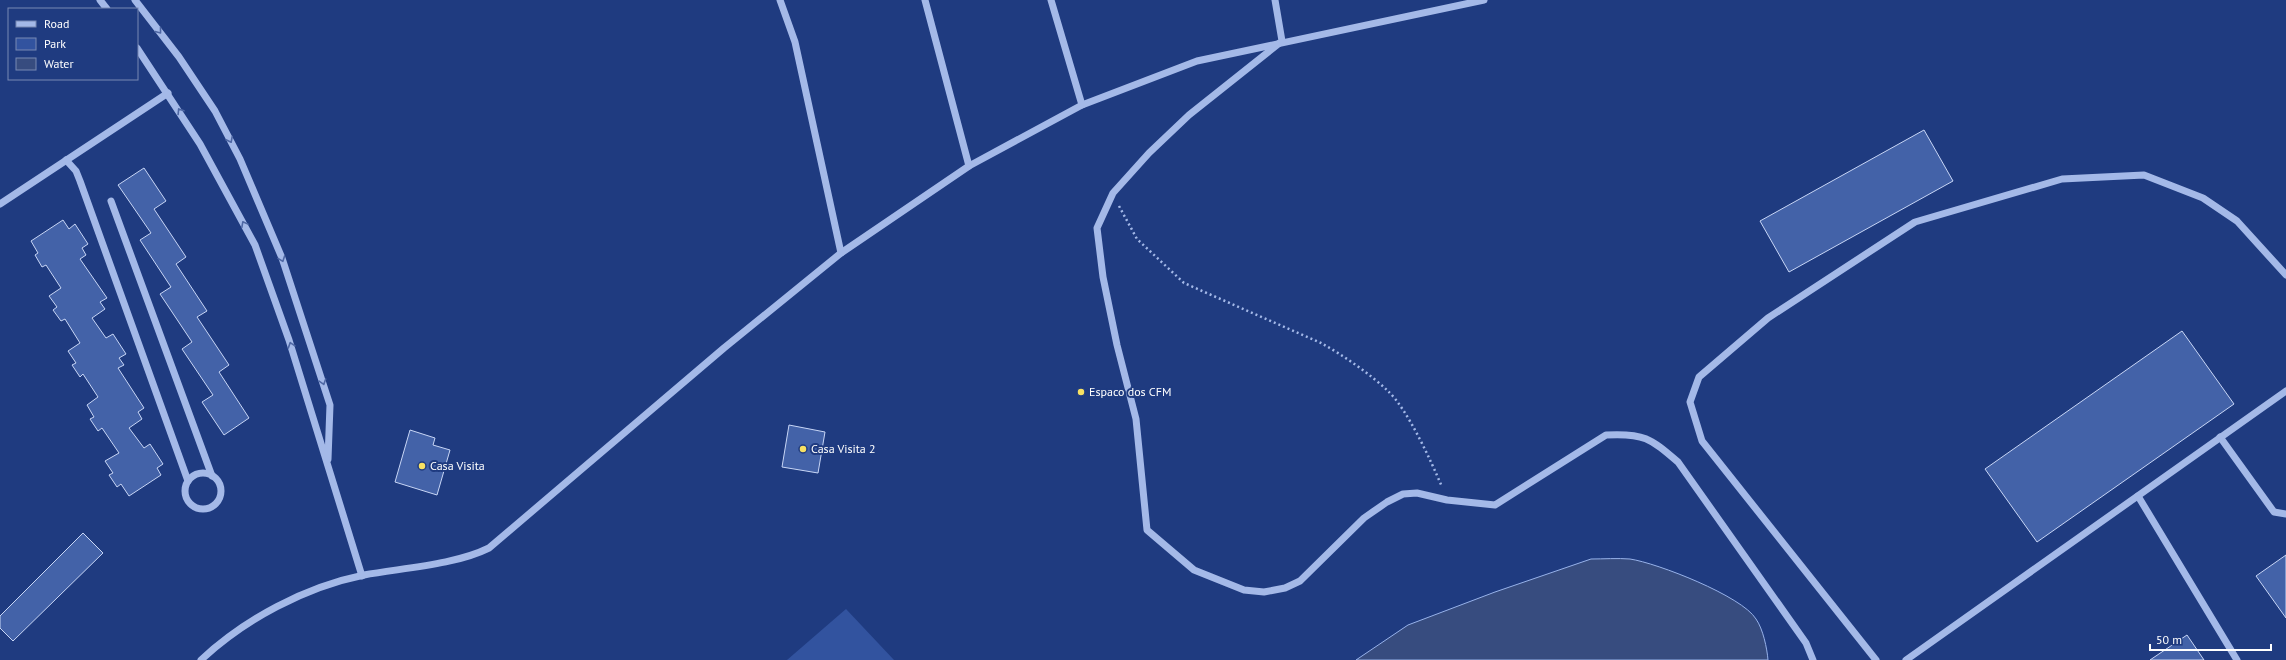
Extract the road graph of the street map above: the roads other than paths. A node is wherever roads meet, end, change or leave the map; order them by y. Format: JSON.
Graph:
{"nodes":[{"id":1,"x":100,"y":0,"type":"edge"},
{"id":2,"x":136,"y":0,"type":"edge"},
{"id":3,"x":780,"y":0,"type":"edge"},
{"id":4,"x":925,"y":0,"type":"edge"},
{"id":5,"x":1050,"y":0,"type":"edge"},
{"id":6,"x":1275,"y":0,"type":"edge"},
{"id":7,"x":1484,"y":0,"type":"edge"},
{"id":8,"x":1468,"y":2,"type":"edge"},
{"id":9,"x":107,"y":8,"type":"edge"},
{"id":10,"x":1282,"y":41,"type":"junction"},
{"id":11,"x":138,"y":49,"type":"edge"},
{"id":12,"x":168,"y":93,"type":"junction"},
{"id":13,"x":1082,"y":106,"type":"junction"},
{"id":14,"x":66,"y":160,"type":"junction"},
{"id":15,"x":969,"y":166,"type":"junction"},
{"id":16,"x":111,"y":201,"type":"dead end"},
{"id":17,"x":0,"y":203,"type":"edge"},
{"id":18,"x":841,"y":253,"type":"junction"},
{"id":19,"x":2286,"y":275,"type":"edge"},
{"id":20,"x":2286,"y":391,"type":"edge"},
{"id":21,"x":2220,"y":437,"type":"junction"},
{"id":22,"x":328,"y":463,"type":"junction"},
{"id":23,"x":212,"y":476,"type":"junction"},
{"id":24,"x":188,"y":481,"type":"junction"},
{"id":25,"x":2138,"y":496,"type":"junction"},
{"id":26,"x":2286,"y":514,"type":"edge"},
{"id":27,"x":362,"y":576,"type":"junction"},
{"id":28,"x":201,"y":660,"type":"edge"},
{"id":29,"x":1813,"y":660,"type":"edge"},
{"id":30,"x":1876,"y":660,"type":"edge"},
{"id":31,"x":1906,"y":660,"type":"edge"},
{"id":32,"x":2237,"y":660,"type":"edge"}],
"edges":[{"from":1,"to":9,"type":"street"},
{"from":2,"to":22,"type":"street","one_way":true},
{"from":3,"to":18,"type":"street"},
{"from":4,"to":15,"type":"street"},
{"from":5,"to":13,"type":"street"},
{"from":6,"to":10,"type":"street"},
{"from":7,"to":8,"type":"street"},
{"from":8,"to":10,"type":"street"},
{"from":10,"to":13,"type":"street"},
{"from":10,"to":29,"type":"street"},
{"from":11,"to":12,"type":"street"},
{"from":12,"to":14,"type":"street"},
{"from":22,"to":12,"type":"street","one_way":true},
{"from":13,"to":15,"type":"street"},
{"from":14,"to":17,"type":"street"},
{"from":14,"to":24,"type":"street"},
{"from":15,"to":18,"type":"street"},
{"from":16,"to":23,"type":"street"},
{"from":18,"to":27,"type":"street"},
{"from":19,"to":30,"type":"street"},
{"from":20,"to":21,"type":"street"},
{"from":21,"to":25,"type":"street"},
{"from":21,"to":26,"type":"street"},
{"from":22,"to":27,"type":"street"},
{"from":23,"to":24,"type":"street"},
{"from":23,"to":24,"type":"street"},
{"from":25,"to":31,"type":"street"},
{"from":25,"to":32,"type":"street"},
{"from":27,"to":28,"type":"street"}]}
